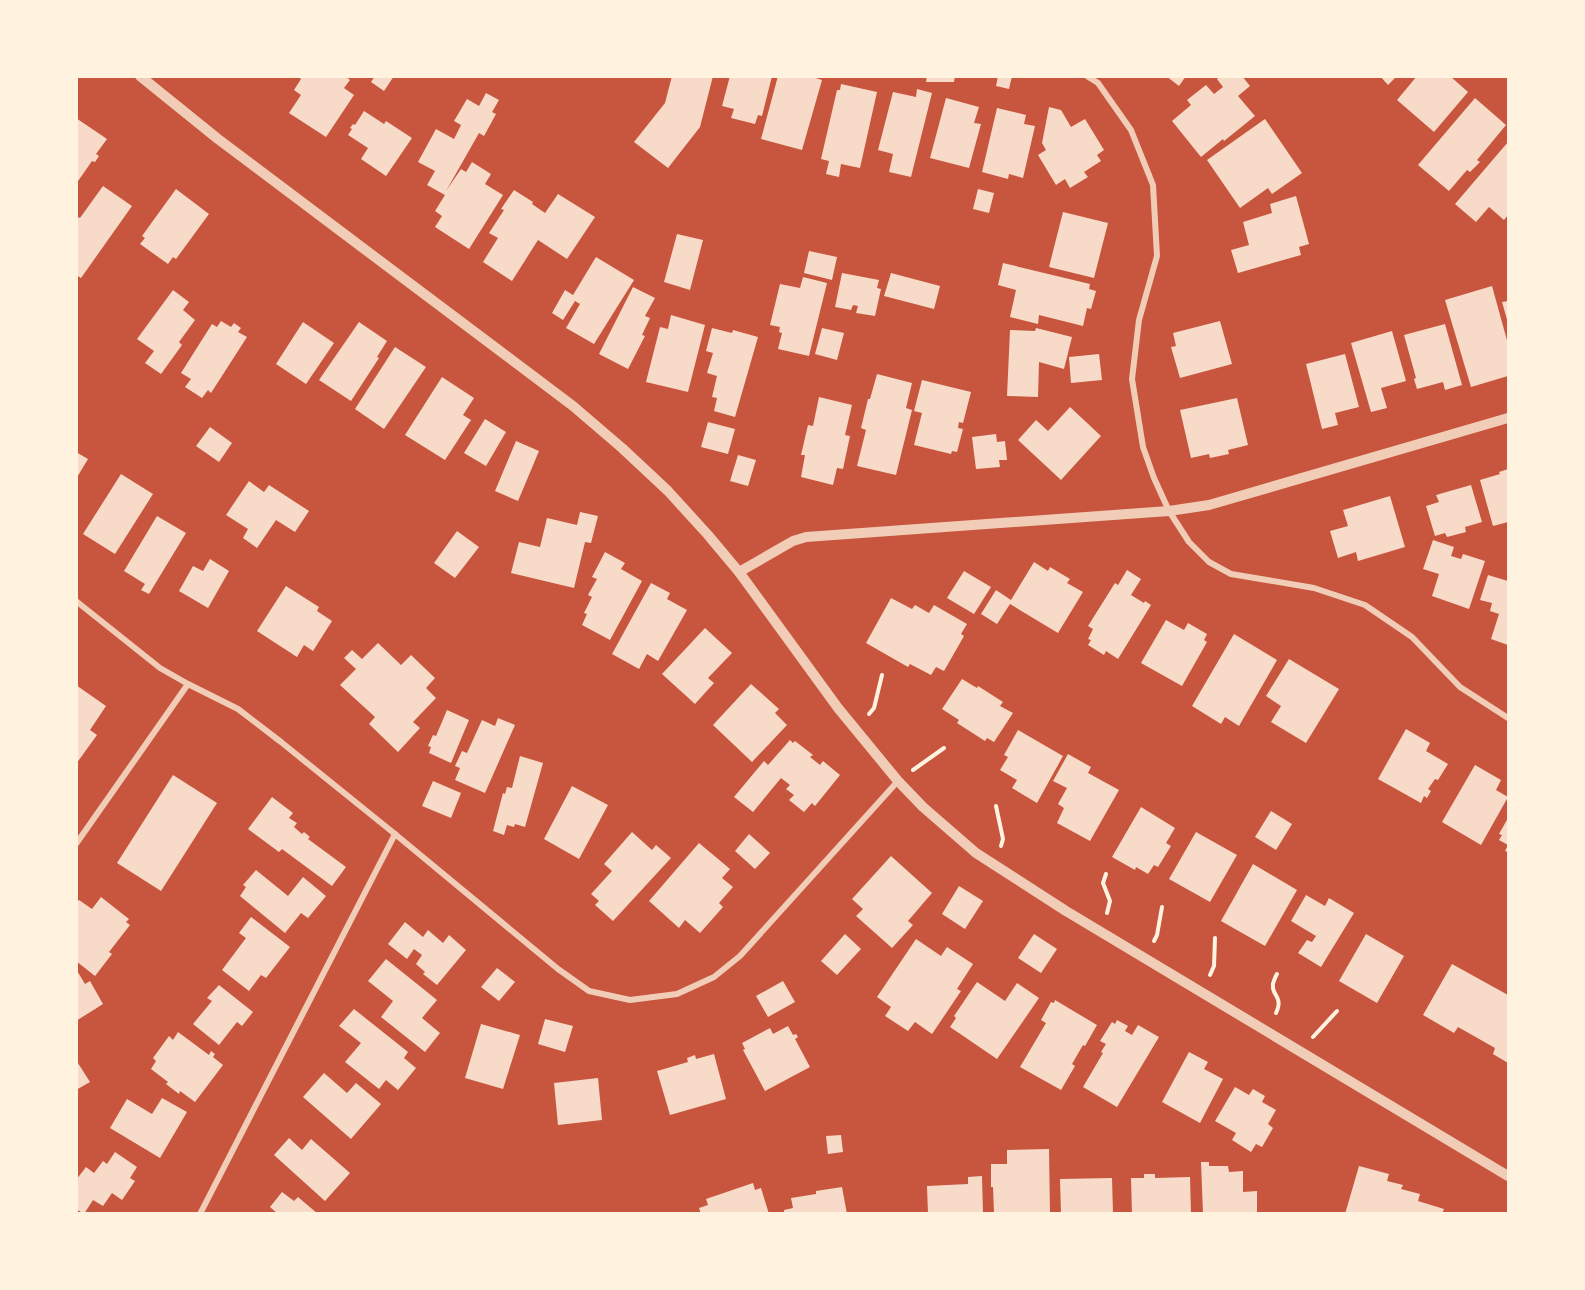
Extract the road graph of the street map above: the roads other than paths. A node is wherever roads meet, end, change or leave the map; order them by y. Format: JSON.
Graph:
{"nodes":[{"id":1,"x":140,"y":76,"type":"edge"},
{"id":2,"x":1088,"y":76,"type":"edge"},
{"id":3,"x":1509,"y":418,"type":"edge"},
{"id":4,"x":1169,"y":511,"type":"junction"},
{"id":5,"x":739,"y":572,"type":"junction"},
{"id":6,"x":76,"y":602,"type":"edge"},
{"id":7,"x":188,"y":684,"type":"junction"},
{"id":8,"x":1509,"y":718,"type":"edge"},
{"id":9,"x":898,"y":781,"type":"junction"},
{"id":10,"x":394,"y":834,"type":"junction"},
{"id":11,"x":76,"y":844,"type":"edge"},
{"id":12,"x":1509,"y":1176,"type":"edge"},
{"id":13,"x":200,"y":1214,"type":"edge"}],
"edges":[{"from":1,"to":5,"type":"street"},
{"from":2,"to":4,"type":"street"},
{"from":3,"to":4,"type":"street"},
{"from":4,"to":5,"type":"street"},
{"from":4,"to":8,"type":"street"},
{"from":5,"to":9,"type":"street"},
{"from":6,"to":7,"type":"street"},
{"from":7,"to":10,"type":"street"},
{"from":7,"to":11,"type":"street"},
{"from":9,"to":10,"type":"street"},
{"from":9,"to":12,"type":"street"},
{"from":10,"to":13,"type":"street"}]}
